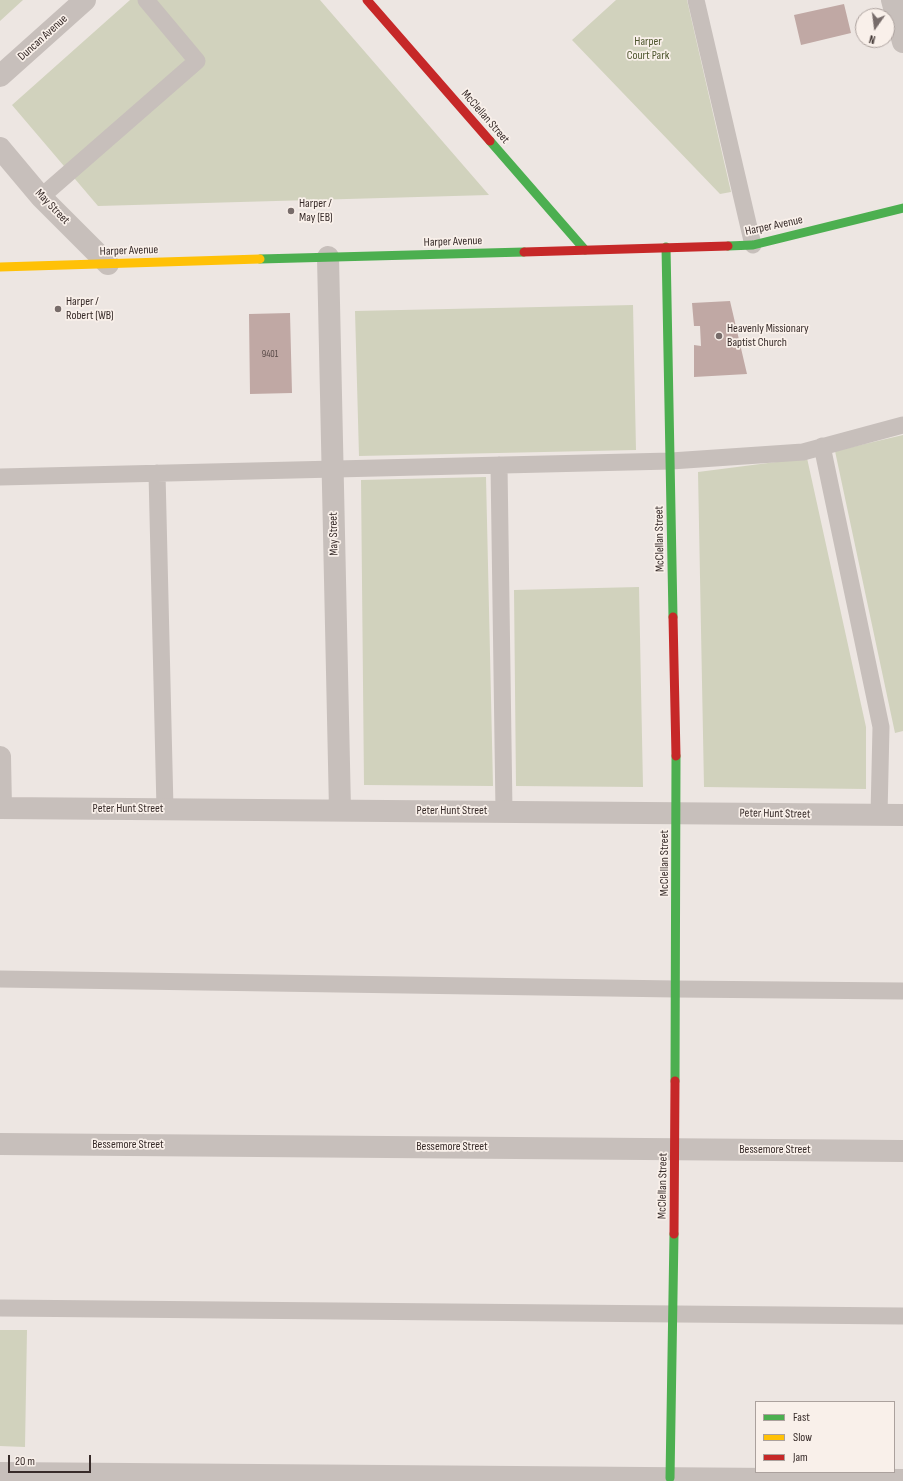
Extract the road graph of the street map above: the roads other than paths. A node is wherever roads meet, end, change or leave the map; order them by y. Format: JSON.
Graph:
{"nodes":[{"id":1,"x":85,"y":0,"type":"edge"},
{"id":2,"x":146,"y":0,"type":"edge"},
{"id":3,"x":367,"y":0,"type":"edge"},
{"id":4,"x":696,"y":0,"type":"edge"},
{"id":5,"x":892,"y":0,"type":"edge"},
{"id":6,"x":903,"y":42,"type":"edge"},
{"id":7,"x":0,"y":76,"type":"edge"},
{"id":8,"x":0,"y":148,"type":"edge"},
{"id":9,"x":41,"y":197,"type":"junction"},
{"id":10,"x":903,"y":208,"type":"edge"},
{"id":11,"x":754,"y":245,"type":"junction"},
{"id":12,"x":666,"y":247,"type":"junction"},
{"id":13,"x":585,"y":250,"type":"junction"},
{"id":14,"x":328,"y":257,"type":"junction"},
{"id":15,"x":108,"y":264,"type":"junction"},
{"id":16,"x":0,"y":267,"type":"edge"},
{"id":17,"x":903,"y":425,"type":"edge"},
{"id":18,"x":822,"y":446,"type":"junction"},
{"id":19,"x":671,"y":461,"type":"junction"},
{"id":20,"x":499,"y":465,"type":"junction"},
{"id":21,"x":333,"y":469,"type":"junction"},
{"id":22,"x":157,"y":473,"type":"junction"},
{"id":23,"x":0,"y":477,"type":"edge"},
{"id":24,"x":0,"y":757,"type":"edge"},
{"id":25,"x":0,"y":808,"type":"edge"},
{"id":26,"x":165,"y":809,"type":"junction"},
{"id":27,"x":340,"y":810,"type":"junction"},
{"id":28,"x":504,"y":811,"type":"junction"},
{"id":29,"x":677,"y":812,"type":"junction"},
{"id":30,"x":879,"y":815,"type":"junction"},
{"id":31,"x":903,"y":815,"type":"edge"},
{"id":32,"x":0,"y":979,"type":"edge"},
{"id":33,"x":676,"y":989,"type":"junction"},
{"id":34,"x":903,"y":991,"type":"edge"},
{"id":35,"x":0,"y":1144,"type":"edge"},
{"id":36,"x":675,"y":1149,"type":"junction"},
{"id":37,"x":903,"y":1151,"type":"edge"},
{"id":38,"x":0,"y":1308,"type":"edge"},
{"id":39,"x":673,"y":1314,"type":"junction"},
{"id":40,"x":903,"y":1316,"type":"edge"},
{"id":41,"x":0,"y":1473,"type":"edge"},
{"id":42,"x":93,"y":1477,"type":"edge"},
{"id":43,"x":260,"y":1478,"type":"edge"},
{"id":44,"x":431,"y":1478,"type":"edge"},
{"id":45,"x":670,"y":1478,"type":"junction"},
{"id":46,"x":596,"y":1479,"type":"edge"},
{"id":47,"x":776,"y":1480,"type":"edge"},
{"id":48,"x":903,"y":1480,"type":"edge"}],
"edges":[{"from":1,"to":7,"type":"street","name":"Duncan Avenue"},
{"from":2,"to":9,"type":"lane"},
{"from":3,"to":13,"type":"street","name":"McClellan Street"},
{"from":4,"to":11,"type":"lane"},
{"from":5,"to":6,"type":"street"},
{"from":8,"to":9,"type":"street","name":"May Street"},
{"from":9,"to":15,"type":"street","name":"May Street"},
{"from":10,"to":11,"type":"street","name":"Harper Avenue"},
{"from":11,"to":12,"type":"street","name":"Harper Avenue"},
{"from":12,"to":13,"type":"street","name":"Harper Avenue"},
{"from":12,"to":19,"type":"street","name":"McClellan Street"},
{"from":13,"to":14,"type":"street","name":"Harper Avenue"},
{"from":14,"to":15,"type":"street","name":"Harper Avenue"},
{"from":14,"to":21,"type":"street","name":"May Street"},
{"from":15,"to":16,"type":"street","name":"Harper Avenue"},
{"from":17,"to":18,"type":"lane"},
{"from":18,"to":19,"type":"lane"},
{"from":18,"to":30,"type":"lane"},
{"from":19,"to":20,"type":"lane"},
{"from":19,"to":29,"type":"street","name":"McClellan Street"},
{"from":20,"to":21,"type":"lane"},
{"from":20,"to":28,"type":"lane"},
{"from":21,"to":22,"type":"lane"},
{"from":21,"to":27,"type":"street","name":"May Street"},
{"from":22,"to":23,"type":"lane"},
{"from":22,"to":26,"type":"lane"},
{"from":24,"to":25,"type":"street"},
{"from":25,"to":26,"type":"street","name":"Peter Hunt Street"},
{"from":26,"to":27,"type":"street","name":"Peter Hunt Street"},
{"from":27,"to":28,"type":"street","name":"Peter Hunt Street"},
{"from":28,"to":29,"type":"street","name":"Peter Hunt Street"},
{"from":29,"to":30,"type":"street","name":"Peter Hunt Street"},
{"from":29,"to":33,"type":"street","name":"McClellan Street"},
{"from":30,"to":31,"type":"street","name":"Peter Hunt Street"},
{"from":32,"to":33,"type":"lane"},
{"from":33,"to":34,"type":"lane"},
{"from":33,"to":36,"type":"street","name":"McClellan Street"},
{"from":35,"to":36,"type":"street","name":"Bessemore Street"},
{"from":36,"to":37,"type":"street","name":"Bessemore Street"},
{"from":36,"to":39,"type":"street","name":"McClellan Street"},
{"from":38,"to":39,"type":"lane"},
{"from":39,"to":40,"type":"lane"},
{"from":39,"to":45,"type":"street","name":"McClellan Street"},
{"from":41,"to":42,"type":"street"},
{"from":42,"to":43,"type":"street"},
{"from":43,"to":44,"type":"street"},
{"from":44,"to":46,"type":"street"},
{"from":45,"to":46,"type":"street"},
{"from":45,"to":47,"type":"street"},
{"from":47,"to":48,"type":"street"}]}
